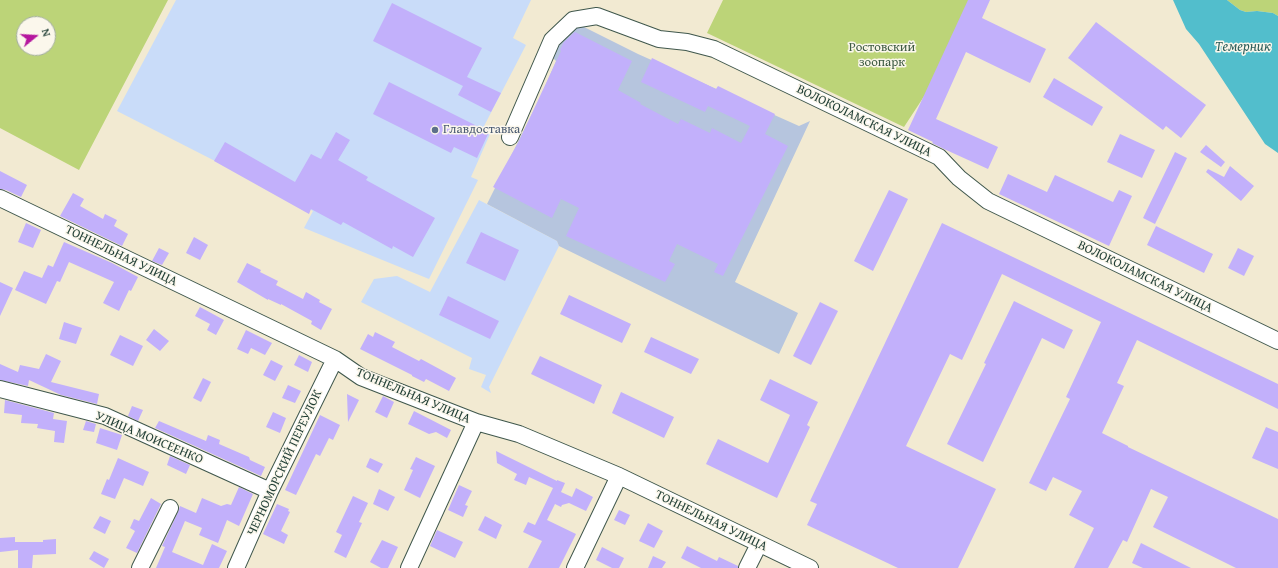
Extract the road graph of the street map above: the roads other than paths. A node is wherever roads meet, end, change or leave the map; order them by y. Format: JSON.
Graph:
{"nodes":[{"id":1,"x":510,"y":137,"type":"dead end"},
{"id":2,"x":0,"y":198,"type":"edge"},
{"id":3,"x":1278,"y":342,"type":"edge"},
{"id":4,"x":335,"y":359,"type":"junction"},
{"id":5,"x":0,"y":389,"type":"edge"},
{"id":6,"x":476,"y":422,"type":"junction"},
{"id":7,"x":619,"y":476,"type":"junction"},
{"id":8,"x":270,"y":491,"type":"junction"},
{"id":9,"x":170,"y":508,"type":"dead end"},
{"id":10,"x":759,"y":544,"type":"junction"},
{"id":11,"x":140,"y":568,"type":"edge"},
{"id":12,"x":236,"y":568,"type":"edge"},
{"id":13,"x":409,"y":568,"type":"edge"},
{"id":14,"x":575,"y":568,"type":"edge"},
{"id":15,"x":747,"y":568,"type":"edge"},
{"id":16,"x":810,"y":568,"type":"edge"}],
"edges":[{"from":1,"to":3,"type":"street","name":"ВОЛОКОЛАМСКАЯ УЛИЦА"},
{"from":2,"to":4,"type":"street","name":"ТОННЕЛЬНАЯ УЛИЦА"},
{"from":4,"to":6,"type":"street","name":"ТОННЕЛЬНАЯ УЛИЦА"},
{"from":4,"to":8,"type":"street","name":"ЧЕРНОМОРСКИЙ ПЕРЕУЛОК"},
{"from":5,"to":8,"type":"street","name":"УЛИЦА МОИСЕЕНКО"},
{"from":6,"to":7,"type":"street","name":"ТОННЕЛЬНАЯ УЛИЦА"},
{"from":6,"to":13,"type":"street"},
{"from":7,"to":10,"type":"street","name":"ТОННЕЛЬНАЯ УЛИЦА"},
{"from":7,"to":14,"type":"street"},
{"from":8,"to":12,"type":"street","name":"ЧЕРНОМОРСКИЙ ПЕРЕУЛОК"},
{"from":9,"to":11,"type":"street"},
{"from":10,"to":15,"type":"street"},
{"from":10,"to":16,"type":"street","name":"ТОННЕЛЬНАЯ УЛИЦА"}]}
